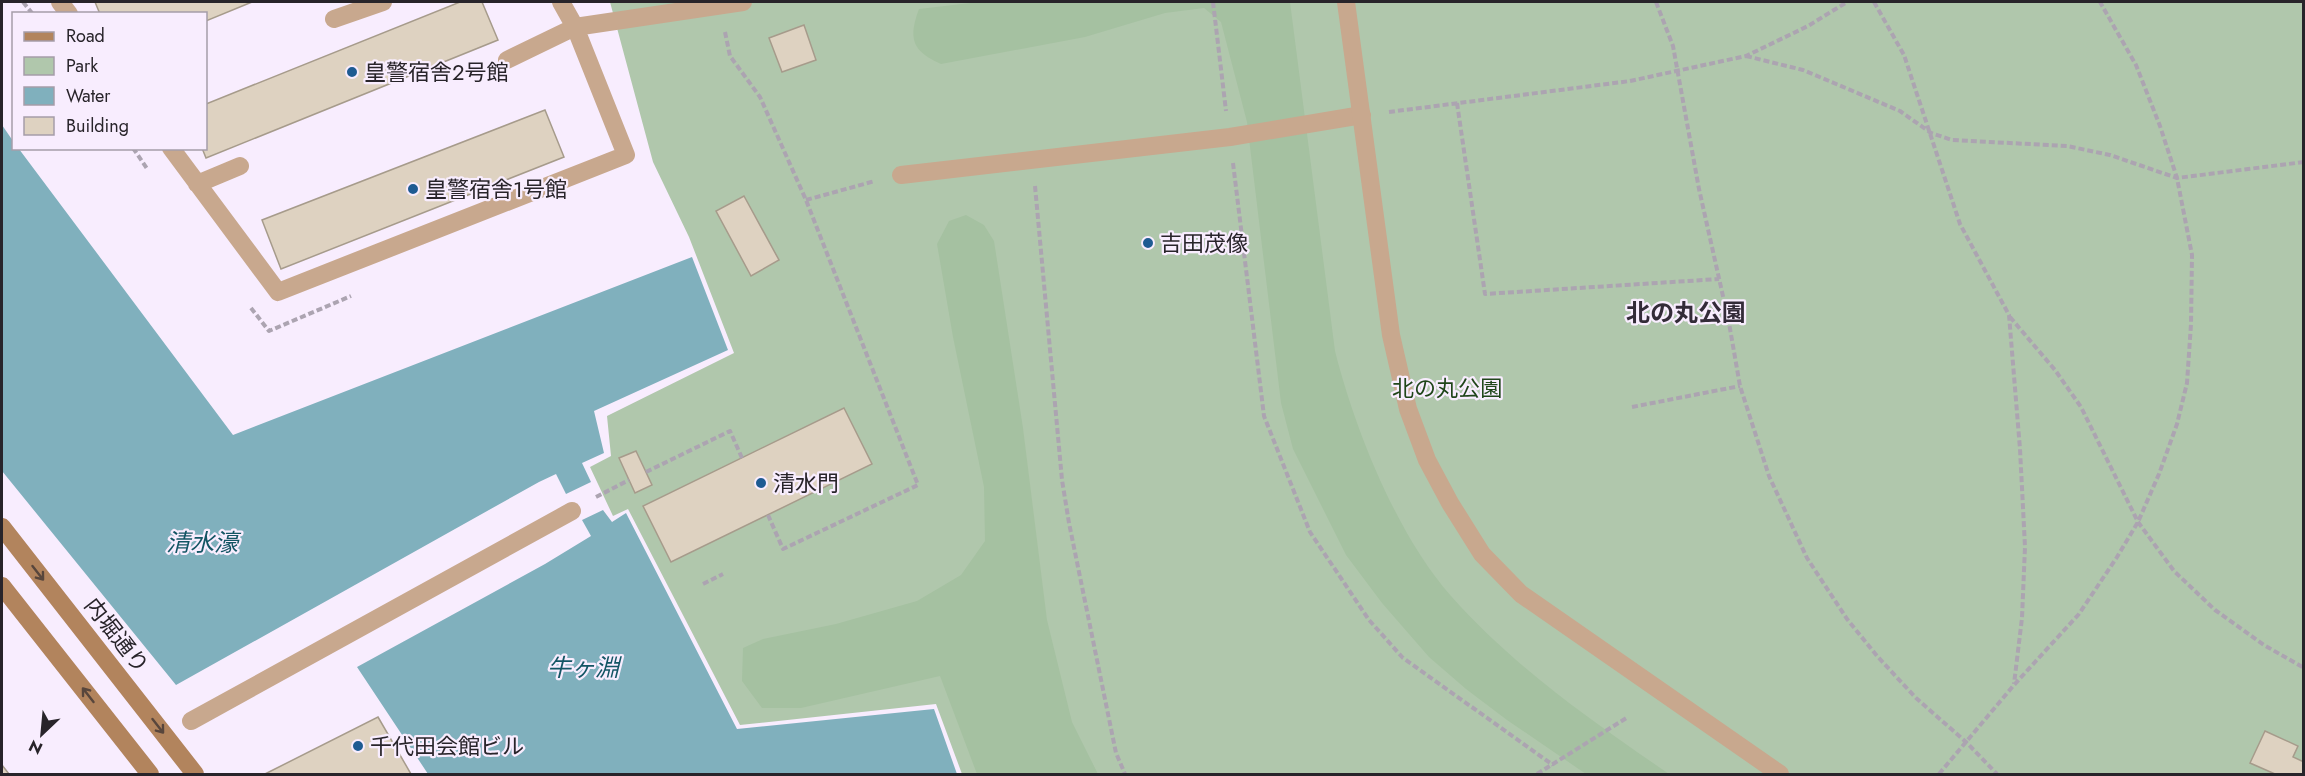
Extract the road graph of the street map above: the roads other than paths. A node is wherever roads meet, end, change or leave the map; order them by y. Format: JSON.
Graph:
{"nodes":[{"id":1,"x":383,"y":2,"type":"edge"},
{"id":2,"x":561,"y":2,"type":"edge"},
{"id":3,"x":743,"y":2,"type":"edge"},
{"id":4,"x":1346,"y":2,"type":"edge"},
{"id":5,"x":334,"y":19,"type":"dead end"},
{"id":6,"x":575,"y":27,"type":"junction"},
{"id":7,"x":507,"y":60,"type":"dead end"},
{"id":8,"x":1362,"y":115,"type":"junction"},
{"id":9,"x":172,"y":150,"type":"edge"},
{"id":10,"x":240,"y":166,"type":"dead end"},
{"id":11,"x":901,"y":175,"type":"dead end"},
{"id":12,"x":197,"y":184,"type":"junction"},
{"id":13,"x":572,"y":511,"type":"dead end"},
{"id":14,"x":2,"y":527,"type":"edge"},
{"id":15,"x":2,"y":586,"type":"edge"},
{"id":16,"x":191,"y":721,"type":"dead end"},
{"id":17,"x":150,"y":774,"type":"edge"},
{"id":18,"x":195,"y":774,"type":"edge"},
{"id":19,"x":1780,"y":774,"type":"edge"}],
"edges":[{"from":1,"to":5,"type":"street"},
{"from":2,"to":6,"type":"street"},
{"from":3,"to":6,"type":"street"},
{"from":4,"to":8,"type":"street"},
{"from":6,"to":7,"type":"street"},
{"from":6,"to":12,"type":"street"},
{"from":8,"to":11,"type":"street"},
{"from":8,"to":19,"type":"street"},
{"from":9,"to":12,"type":"street"},
{"from":10,"to":12,"type":"street"},
{"from":13,"to":16,"type":"street"},
{"from":14,"to":18,"type":"main road","name":"内堀通り","one_way":true},
{"from":17,"to":15,"type":"main road","one_way":true}]}
